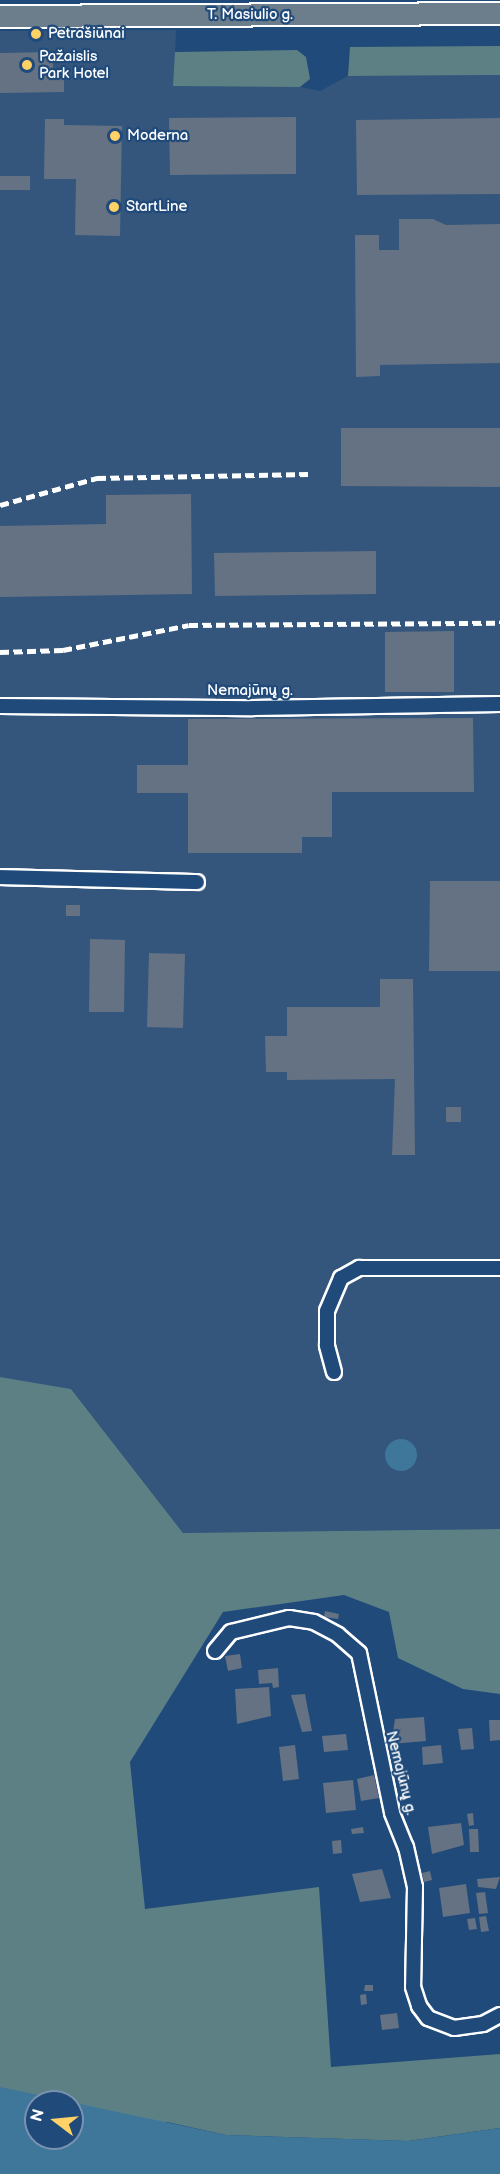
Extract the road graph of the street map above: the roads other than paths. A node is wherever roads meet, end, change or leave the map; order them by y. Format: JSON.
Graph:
{"nodes":[{"id":1,"x":500,"y":13,"type":"edge"},
{"id":2,"x":0,"y":16,"type":"edge"},
{"id":3,"x":500,"y":704,"type":"edge"},
{"id":4,"x":0,"y":706,"type":"edge"},
{"id":5,"x":0,"y":877,"type":"edge"},
{"id":6,"x":197,"y":882,"type":"dead end"},
{"id":7,"x":500,"y":1268,"type":"edge"},
{"id":8,"x":334,"y":1372,"type":"dead end"},
{"id":9,"x":215,"y":1650,"type":"dead end"},
{"id":10,"x":500,"y":2015,"type":"edge"}],
"edges":[{"from":1,"to":2,"type":"main road","name":"T. Masiulio g."},
{"from":3,"to":4,"type":"street","name":"Nemajūnų g."},
{"from":5,"to":6,"type":"street"},
{"from":7,"to":8,"type":"street"},
{"from":9,"to":10,"type":"street","name":"Nemajūnų g."}]}
